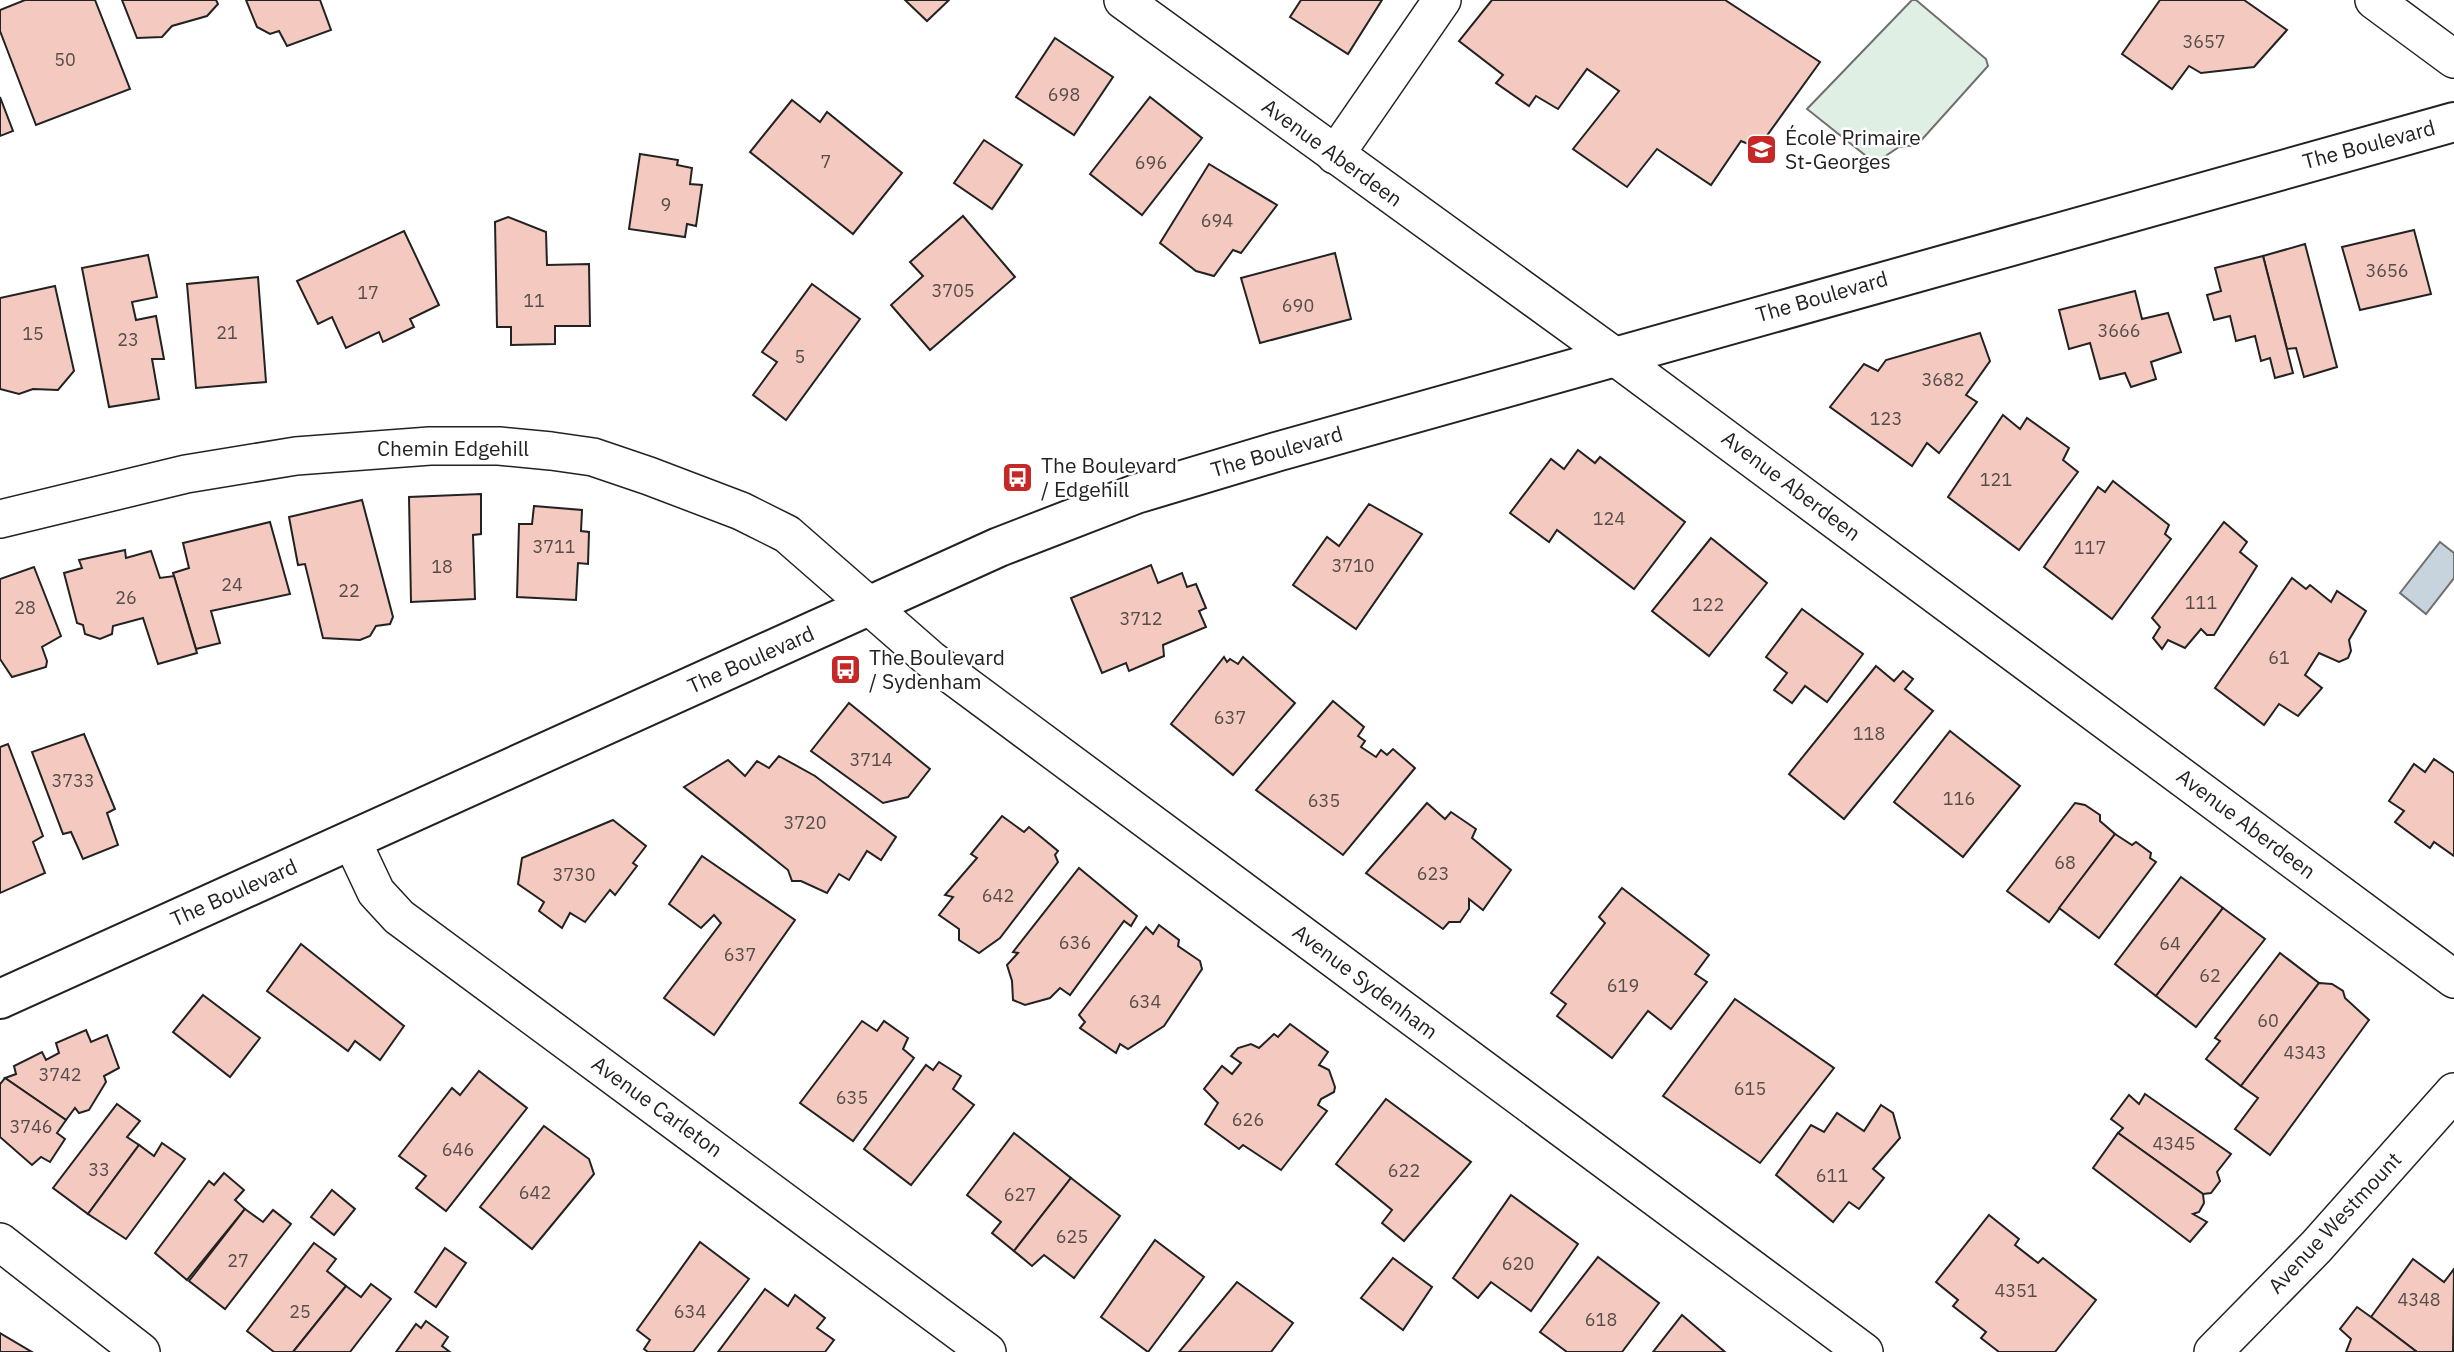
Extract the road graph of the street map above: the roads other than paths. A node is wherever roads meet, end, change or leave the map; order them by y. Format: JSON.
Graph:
{"nodes":[{"id":1,"x":1123,"y":0,"type":"edge"},
{"id":2,"x":1441,"y":0,"type":"edge"},
{"id":3,"x":2374,"y":0,"type":"edge"},
{"id":4,"x":2454,"y":60,"type":"edge"},
{"id":5,"x":2454,"y":122,"type":"edge"},
{"id":6,"x":1335,"y":155,"type":"junction"},
{"id":7,"x":1614,"y":356,"type":"junction"},
{"id":8,"x":0,"y":520,"type":"edge"},
{"id":9,"x":871,"y":606,"type":"junction"},
{"id":10,"x":352,"y":841,"type":"junction"},
{"id":11,"x":2454,"y":979,"type":"edge"},
{"id":12,"x":0,"y":999,"type":"edge"},
{"id":13,"x":2454,"y":1092,"type":"edge"},
{"id":14,"x":0,"y":1242,"type":"edge"},
{"id":15,"x":141,"y":1352,"type":"edge"},
{"id":16,"x":987,"y":1352,"type":"edge"},
{"id":17,"x":1864,"y":1352,"type":"edge"},
{"id":18,"x":2213,"y":1352,"type":"edge"}],
"edges":[{"from":1,"to":6,"type":"street","name":"Avenue Aberdeen"},
{"from":2,"to":6,"type":"street"},
{"from":3,"to":4,"type":"street"},
{"from":5,"to":7,"type":"main road","name":"The Boulevard"},
{"from":6,"to":7,"type":"street","name":"Avenue Aberdeen"},
{"from":7,"to":9,"type":"main road","name":"The Boulevard"},
{"from":7,"to":11,"type":"street","name":"Avenue Aberdeen"},
{"from":8,"to":9,"type":"street","name":"Chemin Edgehill"},
{"from":9,"to":10,"type":"main road","name":"The Boulevard"},
{"from":9,"to":17,"type":"street","name":"Avenue Sydenham"},
{"from":10,"to":12,"type":"main road","name":"The Boulevard"},
{"from":10,"to":16,"type":"street","name":"Avenue Carleton"},
{"from":13,"to":18,"type":"street","name":"Avenue Westmount"},
{"from":14,"to":15,"type":"street"}]}
